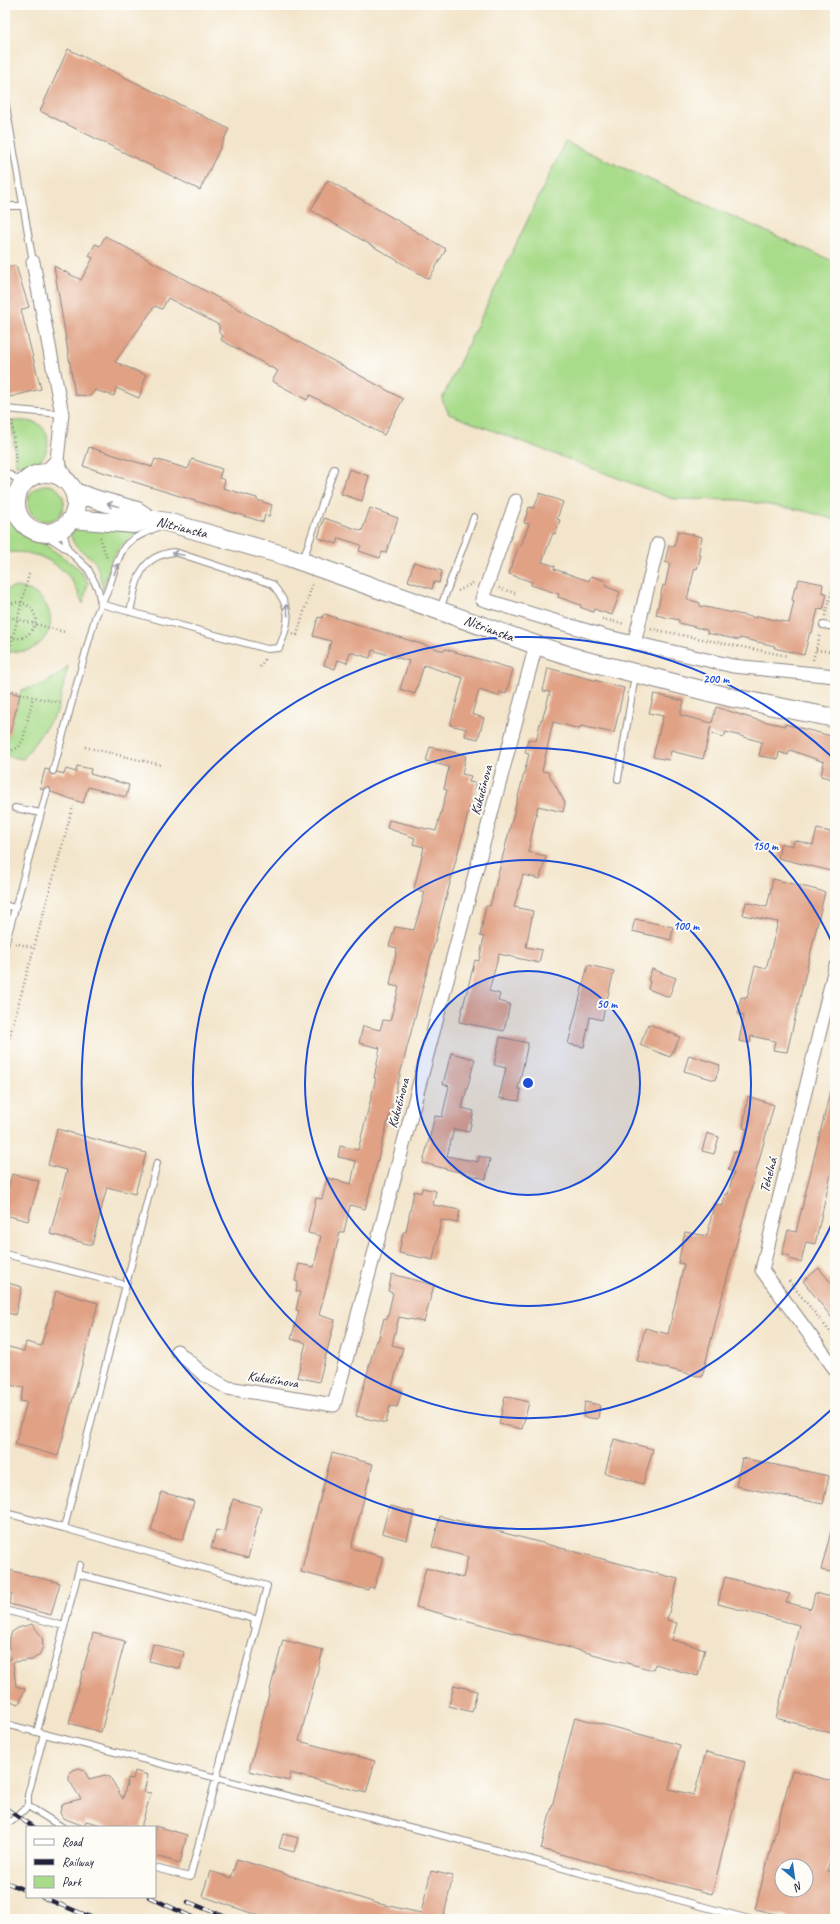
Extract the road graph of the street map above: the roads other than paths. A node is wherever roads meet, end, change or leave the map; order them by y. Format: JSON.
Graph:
{"nodes":[{"id":1,"x":5,"y":100,"type":"edge"},
{"id":2,"x":5,"y":206,"type":"edge"},
{"id":3,"x":23,"y":206,"type":"junction"},
{"id":4,"x":33,"y":262,"type":"joint"},
{"id":5,"x":5,"y":408,"type":"edge"},
{"id":6,"x":62,"y":414,"type":"junction"},
{"id":7,"x":57,"y":460,"type":"junction"},
{"id":8,"x":334,"y":469,"type":"dead end"},
{"id":9,"x":5,"y":472,"type":"edge"},
{"id":10,"x":44,"y":473,"type":"junction"},
{"id":11,"x":16,"y":487,"type":"edge"},
{"id":12,"x":70,"y":487,"type":"junction"},
{"id":13,"x":516,"y":501,"type":"dead end"},
{"id":14,"x":12,"y":514,"type":"edge"},
{"id":15,"x":474,"y":517,"type":"dead end"},
{"id":16,"x":149,"y":519,"type":"junction"},
{"id":17,"x":167,"y":522,"type":"junction"},
{"id":18,"x":67,"y":523,"type":"junction"},
{"id":19,"x":41,"y":532,"type":"junction"},
{"id":20,"x":658,"y":544,"type":"dead end"},
{"id":21,"x":68,"y":550,"type":"junction"},
{"id":22,"x":302,"y":561,"type":"junction"},
{"id":23,"x":101,"y":604,"type":"junction"},
{"id":24,"x":440,"y":611,"type":"junction"},
{"id":25,"x":130,"y":612,"type":"junction"},
{"id":26,"x":823,"y":625,"type":"road end"},
{"id":27,"x":835,"y":627,"type":"edge"},
{"id":28,"x":634,"y":644,"type":"junction"},
{"id":29,"x":536,"y":645,"type":"junction"},
{"id":30,"x":635,"y":674,"type":"junction"},
{"id":31,"x":835,"y":676,"type":"edge"},
{"id":32,"x":835,"y":718,"type":"edge"},
{"id":33,"x":53,"y":771,"type":"dead end"},
{"id":34,"x":618,"y":779,"type":"dead end"},
{"id":35,"x":47,"y":790,"type":"dead end"},
{"id":36,"x":15,"y":808,"type":"dead end"},
{"id":37,"x":41,"y":813,"type":"junction"},
{"id":38,"x":5,"y":905,"type":"edge"},
{"id":39,"x":15,"y":908,"type":"junction"},
{"id":40,"x":6,"y":943,"type":"edge"},
{"id":41,"x":835,"y":968,"type":"edge"},
{"id":42,"x":157,"y":1164,"type":"dead end"},
{"id":43,"x":5,"y":1254,"type":"edge"},
{"id":44,"x":126,"y":1285,"type":"junction"},
{"id":45,"x":177,"y":1351,"type":"dead end"},
{"id":46,"x":835,"y":1369,"type":"edge"},
{"id":47,"x":5,"y":1513,"type":"edge"},
{"id":48,"x":64,"y":1528,"type":"junction"},
{"id":49,"x":80,"y":1565,"type":"dead end"},
{"id":50,"x":78,"y":1574,"type":"junction"},
{"id":51,"x":5,"y":1610,"type":"edge"},
{"id":52,"x":64,"y":1626,"type":"junction"},
{"id":53,"x":5,"y":1724,"type":"edge"},
{"id":54,"x":37,"y":1732,"type":"junction"},
{"id":55,"x":44,"y":1734,"type":"junction"},
{"id":56,"x":216,"y":1778,"type":"junction"},
{"id":57,"x":28,"y":1806,"type":"junction"},
{"id":58,"x":5,"y":1822,"type":"edge"},
{"id":59,"x":60,"y":1826,"type":"edge"},
{"id":60,"x":156,"y":1868,"type":"edge"},
{"id":61,"x":749,"y":1919,"type":"edge"}],
"edges":[{"from":1,"to":3,"type":"lane"},
{"from":2,"to":3,"type":"lane"},
{"from":3,"to":4,"type":"lane"},
{"from":4,"to":6,"type":"street"},
{"from":5,"to":6,"type":"lane"},
{"from":6,"to":7,"type":"street"},
{"from":7,"to":10,"type":"street"},
{"from":7,"to":12,"type":"street"},
{"from":8,"to":22,"type":"lane"},
{"from":9,"to":11,"type":"lane"},
{"from":10,"to":11,"type":"main road"},
{"from":10,"to":12,"type":"main road","name":"Nitrianska"},
{"from":11,"to":14,"type":"main road"},
{"from":16,"to":12,"type":"main road","name":"Nitrianska","one_way":true},
{"from":12,"to":18,"type":"main road"},
{"from":13,"to":28,"type":"street","name":"Nitrianska"},
{"from":14,"to":19,"type":"main road"},
{"from":15,"to":24,"type":"lane"},
{"from":16,"to":17,"type":"main road","name":"Nitrianska"},
{"from":16,"to":18,"type":"main road","name":"Nitrianska"},
{"from":17,"to":22,"type":"main road","name":"Nitrianska"},
{"from":23,"to":17,"type":"lane","one_way":true},
{"from":18,"to":19,"type":"main road","name":"Nitrianska"},
{"from":18,"to":21,"type":"lane"},
{"from":19,"to":21,"type":"lane"},
{"from":20,"to":28,"type":"street"},
{"from":21,"to":23,"type":"lane"},
{"from":22,"to":24,"type":"main road","name":"Nitrianska"},
{"from":23,"to":25,"type":"lane"},
{"from":23,"to":33,"type":"lane"},
{"from":24,"to":29,"type":"main road","name":"Nitrianska"},
{"from":25,"to":25,"type":"lane","one_way":true},
{"from":26,"to":27,"type":"lane"},
{"from":28,"to":31,"type":"street","name":"Nitrianska"},
{"from":29,"to":30,"type":"main road","name":"Nitrianska"},
{"from":29,"to":45,"type":"street","name":"Kukučínova"},
{"from":30,"to":32,"type":"main road","name":"Nitrianska"},
{"from":30,"to":34,"type":"lane"},
{"from":35,"to":37,"type":"lane"},
{"from":36,"to":37,"type":"lane"},
{"from":37,"to":39,"type":"lane"},
{"from":38,"to":39,"type":"lane"},
{"from":39,"to":40,"type":"lane"},
{"from":41,"to":46,"type":"street","name":"Tehelná"},
{"from":42,"to":44,"type":"lane"},
{"from":43,"to":44,"type":"lane"},
{"from":44,"to":48,"type":"lane"},
{"from":47,"to":48,"type":"lane"},
{"from":48,"to":56,"type":"lane"},
{"from":49,"to":50,"type":"lane"},
{"from":50,"to":52,"type":"lane"},
{"from":50,"to":56,"type":"lane"},
{"from":51,"to":52,"type":"lane"},
{"from":52,"to":54,"type":"lane"},
{"from":53,"to":54,"type":"lane"},
{"from":54,"to":55,"type":"lane"},
{"from":55,"to":56,"type":"lane"},
{"from":55,"to":57,"type":"lane"},
{"from":56,"to":60,"type":"lane"},
{"from":56,"to":61,"type":"lane"},
{"from":57,"to":58,"type":"lane"},
{"from":57,"to":59,"type":"lane"}]}
